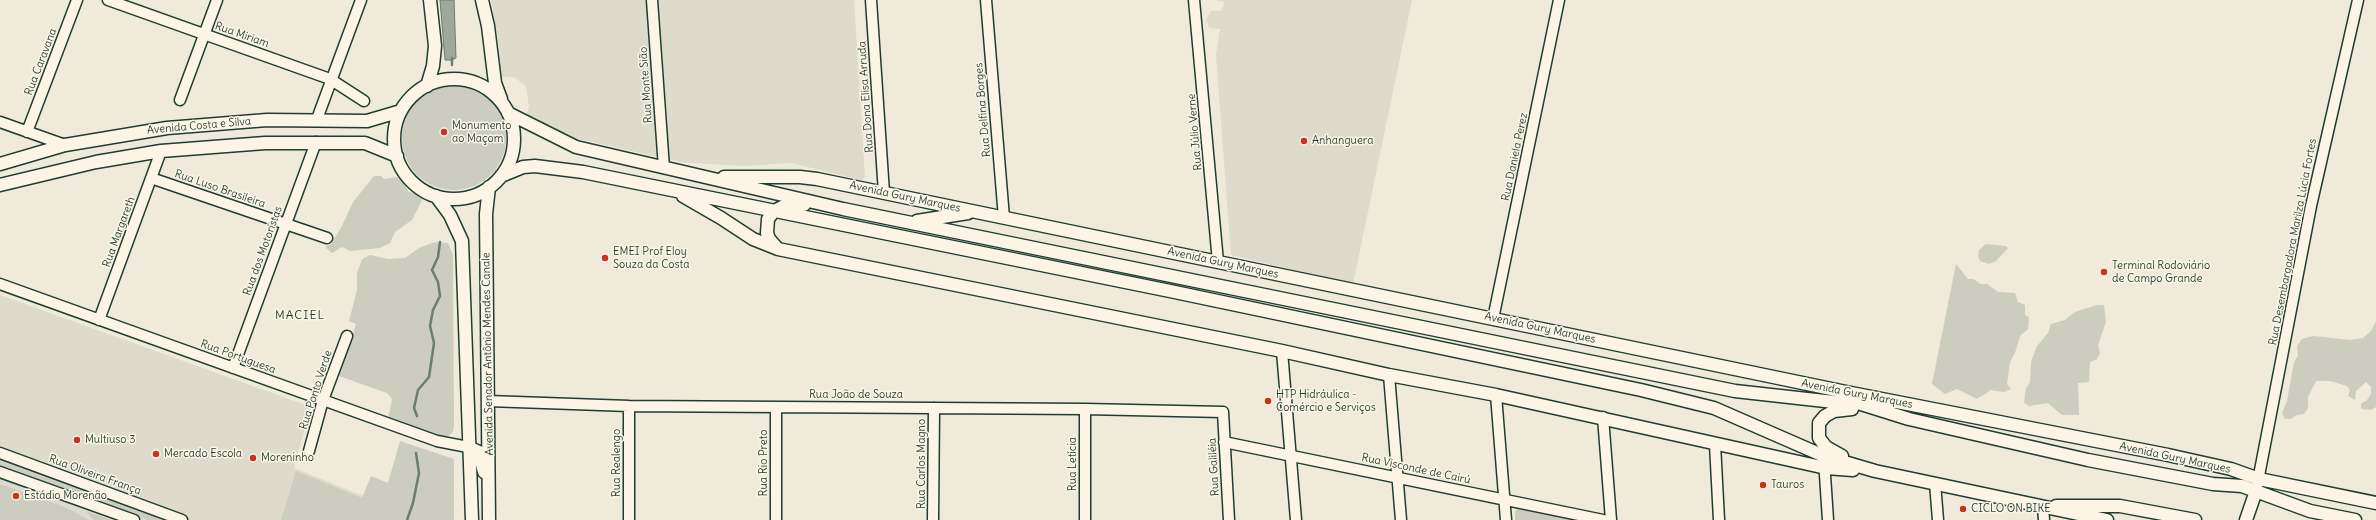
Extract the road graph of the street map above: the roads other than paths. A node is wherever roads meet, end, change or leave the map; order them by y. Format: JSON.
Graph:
{"nodes":[{"id":1,"x":77,"y":0,"type":"edge"},
{"id":2,"x":108,"y":0,"type":"edge"},
{"id":3,"x":217,"y":0,"type":"edge"},
{"id":4,"x":361,"y":0,"type":"edge"},
{"id":5,"x":430,"y":0,"type":"edge"},
{"id":6,"x":482,"y":0,"type":"edge"},
{"id":7,"x":652,"y":0,"type":"edge"},
{"id":8,"x":871,"y":0,"type":"edge"},
{"id":9,"x":986,"y":0,"type":"edge"},
{"id":10,"x":1194,"y":0,"type":"edge"},
{"id":11,"x":1559,"y":0,"type":"edge"},
{"id":12,"x":2358,"y":0,"type":"edge"},
{"id":13,"x":205,"y":35,"type":"junction"},
{"id":14,"x":330,"y":79,"type":"junction"},
{"id":15,"x":427,"y":86,"type":"junction"},
{"id":16,"x":180,"y":100,"type":"dead end"},
{"id":17,"x":364,"y":101,"type":"dead end"},
{"id":18,"x":502,"y":102,"type":"junction"},
{"id":19,"x":401,"y":111,"type":"junction"},
{"id":20,"x":508,"y":113,"type":"junction"},
{"id":21,"x":317,"y":119,"type":"junction"},
{"id":22,"x":0,"y":122,"type":"edge"},
{"id":23,"x":27,"y":132,"type":"junction"},
{"id":24,"x":316,"y":142,"type":"junction"},
{"id":25,"x":65,"y":144,"type":"junction"},
{"id":26,"x":161,"y":151,"type":"junction"},
{"id":27,"x":397,"y":156,"type":"junction"},
{"id":28,"x":0,"y":164,"type":"edge"},
{"id":29,"x":664,"y":168,"type":"junction"},
{"id":30,"x":501,"y":176,"type":"junction"},
{"id":31,"x":701,"y":177,"type":"junction"},
{"id":32,"x":151,"y":178,"type":"junction"},
{"id":33,"x":0,"y":185,"type":"edge"},
{"id":34,"x":489,"y":187,"type":"junction"},
{"id":35,"x":671,"y":190,"type":"junction"},
{"id":36,"x":884,"y":193,"type":"junction"},
{"id":37,"x":436,"y":196,"type":"junction"},
{"id":38,"x":843,"y":209,"type":"junction"},
{"id":39,"x":774,"y":211,"type":"junction"},
{"id":40,"x":977,"y":212,"type":"junction"},
{"id":41,"x":1004,"y":218,"type":"junction"},
{"id":42,"x":909,"y":222,"type":"junction"},
{"id":43,"x":286,"y":224,"type":"junction"},
{"id":44,"x":326,"y":238,"type":"dead end"},
{"id":45,"x":778,"y":249,"type":"junction"},
{"id":46,"x":1218,"y":262,"type":"junction"},
{"id":47,"x":0,"y":284,"type":"edge"},
{"id":48,"x":1494,"y":319,"type":"junction"},
{"id":49,"x":99,"y":320,"type":"junction"},
{"id":50,"x":347,"y":336,"type":"dead end"},
{"id":51,"x":1282,"y":351,"type":"junction"},
{"id":52,"x":233,"y":368,"type":"junction"},
{"id":53,"x":1389,"y":375,"type":"junction"},
{"id":54,"x":1846,"y":392,"type":"junction"},
{"id":55,"x":1496,"y":394,"type":"junction"},
{"id":56,"x":323,"y":400,"type":"junction"},
{"id":57,"x":488,"y":401,"type":"junction"},
{"id":58,"x":1858,"y":403,"type":"junction"},
{"id":59,"x":629,"y":406,"type":"junction"},
{"id":60,"x":776,"y":407,"type":"junction"},
{"id":61,"x":934,"y":408,"type":"junction"},
{"id":62,"x":1876,"y":408,"type":"junction"},
{"id":63,"x":1085,"y":409,"type":"junction"},
{"id":64,"x":1223,"y":412,"type":"joint"},
{"id":65,"x":1954,"y":413,"type":"junction"},
{"id":66,"x":1603,"y":417,"type":"junction"},
{"id":67,"x":1909,"y":419,"type":"junction"},
{"id":68,"x":1819,"y":438,"type":"junction"},
{"id":69,"x":1224,"y":442,"type":"junction"},
{"id":70,"x":1715,"y":444,"type":"junction"},
{"id":71,"x":468,"y":447,"type":"junction"},
{"id":72,"x":309,"y":451,"type":"dead end"},
{"id":73,"x":0,"y":454,"type":"edge"},
{"id":74,"x":1290,"y":456,"type":"junction"},
{"id":75,"x":1825,"y":462,"type":"junction"},
{"id":76,"x":1875,"y":471,"type":"junction"},
{"id":77,"x":0,"y":472,"type":"edge"},
{"id":78,"x":1397,"y":478,"type":"junction"},
{"id":79,"x":1935,"y":483,"type":"junction"},
{"id":80,"x":2257,"y":485,"type":"junction"},
{"id":81,"x":489,"y":489,"type":"junction"},
{"id":82,"x":1505,"y":500,"type":"junction"},
{"id":83,"x":2376,"y":503,"type":"edge"},
{"id":84,"x":2043,"y":506,"type":"junction"},
{"id":85,"x":134,"y":520,"type":"edge"},
{"id":86,"x":182,"y":520,"type":"edge"},
{"id":87,"x":472,"y":520,"type":"edge"},
{"id":88,"x":489,"y":520,"type":"edge"},
{"id":89,"x":629,"y":520,"type":"edge"},
{"id":90,"x":776,"y":520,"type":"edge"},
{"id":91,"x":933,"y":520,"type":"edge"},
{"id":92,"x":1085,"y":520,"type":"edge"},
{"id":93,"x":1229,"y":520,"type":"edge"},
{"id":94,"x":1296,"y":520,"type":"edge"},
{"id":95,"x":1401,"y":520,"type":"edge"},
{"id":96,"x":1506,"y":520,"type":"edge"},
{"id":97,"x":1603,"y":520,"type":"edge"},
{"id":98,"x":1611,"y":520,"type":"edge"},
{"id":99,"x":1719,"y":520,"type":"edge"},
{"id":100,"x":1828,"y":520,"type":"edge"},
{"id":101,"x":1938,"y":520,"type":"edge"},
{"id":102,"x":2044,"y":520,"type":"edge"},
{"id":103,"x":2107,"y":520,"type":"edge"},
{"id":104,"x":2195,"y":520,"type":"edge"},
{"id":105,"x":2246,"y":520,"type":"edge"},
{"id":106,"x":2355,"y":520,"type":"edge"}],
"edges":[{"from":1,"to":23,"type":"street","name":"Rua Caravana"},
{"from":2,"to":13,"type":"street","name":"Rua Miriam"},
{"from":3,"to":13,"type":"street"},
{"from":4,"to":14,"type":"street"},
{"from":5,"to":15,"type":"main road"},
{"from":6,"to":18,"type":"main road"},
{"from":7,"to":29,"type":"street","name":"Rua Monte Sião"},
{"from":8,"to":36,"type":"street","name":"Rua Dona Elisa Arruda"},
{"from":9,"to":41,"type":"street","name":"Rua Delfina Borges"},
{"from":10,"to":46,"type":"street","name":"Rua Júlio Verne"},
{"from":11,"to":48,"type":"street","name":"Rua Daniela Perez"},
{"from":12,"to":80,"type":"street","name":"Rua Desembargadora Marilza Lúcia Fortes"},
{"from":13,"to":14,"type":"street","name":"Rua Miriam"},
{"from":13,"to":16,"type":"street"},
{"from":14,"to":17,"type":"street","name":"Rua Miriam"},
{"from":14,"to":21,"type":"street"},
{"from":15,"to":18,"type":"main road"},
{"from":15,"to":19,"type":"main road"},
{"from":18,"to":20,"type":"main road"},
{"from":19,"to":21,"type":"main road","name":"Avenida Costa e Silva"},
{"from":19,"to":27,"type":"main road"},
{"from":20,"to":29,"type":"main road","name":"Avenida Gury Marques"},
{"from":20,"to":30,"type":"main road"},
{"from":21,"to":25,"type":"main road","name":"Avenida Costa e Silva"},
{"from":22,"to":23,"type":"street"},
{"from":23,"to":25,"type":"street"},
{"from":24,"to":26,"type":"main road","name":"Avenida Costa e Silva"},
{"from":24,"to":27,"type":"main road","name":"Avenida Costa e Silva"},
{"from":24,"to":43,"type":"street","name":"Rua dos Motoristas"},
{"from":25,"to":28,"type":"main road","name":"Avenida Costa e Silva"},
{"from":26,"to":32,"type":"street","name":"Rua Margareth"},
{"from":26,"to":33,"type":"main road","name":"Avenida Costa e Silva"},
{"from":27,"to":37,"type":"main road"},
{"from":29,"to":31,"type":"main road","name":"Avenida Gury Marques"},
{"from":30,"to":34,"type":"main road"},
{"from":30,"to":35,"type":"main road"},
{"from":31,"to":36,"type":"main road","name":"Avenida Gury Marques"},
{"from":31,"to":38,"type":"main road","name":"Avenida Gury Marques"},
{"from":32,"to":43,"type":"street","name":"Rua Luso Brasileira"},
{"from":32,"to":49,"type":"street","name":"Rua Margareth"},
{"from":34,"to":37,"type":"main road"},
{"from":34,"to":57,"type":"main road","name":"Avenida Senador Antônio Mendes Canale"},
{"from":35,"to":39,"type":"main road"},
{"from":35,"to":45,"type":"main road"},
{"from":36,"to":40,"type":"main road","name":"Avenida Gury Marques"},
{"from":37,"to":71,"type":"main road","name":"Avenida Senador Antônio Mendes Canale"},
{"from":38,"to":39,"type":"main road"},
{"from":38,"to":42,"type":"main road","name":"Avenida Gury Marques"},
{"from":39,"to":45,"type":"main road"},
{"from":39,"to":75,"type":"main road"},
{"from":40,"to":41,"type":"main road","name":"Avenida Gury Marques"},
{"from":40,"to":42,"type":"main road"},
{"from":41,"to":46,"type":"main road","name":"Avenida Gury Marques"},
{"from":42,"to":58,"type":"main road","name":"Avenida Gury Marques"},
{"from":43,"to":44,"type":"street","name":"Rua Luso Brasileira"},
{"from":43,"to":52,"type":"street","name":"Rua dos Motoristas"},
{"from":45,"to":51,"type":"main road"},
{"from":46,"to":48,"type":"main road","name":"Avenida Gury Marques"},
{"from":47,"to":49,"type":"street","name":"Rua Portuguesa"},
{"from":48,"to":54,"type":"main road","name":"Avenida Gury Marques"},
{"from":49,"to":52,"type":"street","name":"Rua Portuguesa"},
{"from":50,"to":56,"type":"street","name":"Rua Ponto Verde"},
{"from":51,"to":53,"type":"main road"},
{"from":51,"to":74,"type":"street"},
{"from":52,"to":56,"type":"street","name":"Rua Portuguesa"},
{"from":53,"to":55,"type":"main road"},
{"from":53,"to":78,"type":"street"},
{"from":54,"to":58,"type":"main road"},
{"from":54,"to":65,"type":"main road","name":"Avenida Gury Marques"},
{"from":55,"to":66,"type":"main road"},
{"from":55,"to":82,"type":"street"},
{"from":56,"to":71,"type":"street","name":"Rua Portuguesa"},
{"from":56,"to":72,"type":"street","name":"Rua Ponto Verde"},
{"from":57,"to":59,"type":"street","name":"Rua João de Souza"},
{"from":57,"to":81,"type":"main road","name":"Avenida Senador Antônio Mendes Canale"},
{"from":58,"to":62,"type":"main road","name":"Avenida Gury Marques"},
{"from":59,"to":60,"type":"street","name":"Rua João de Souza"},
{"from":59,"to":89,"type":"street","name":"Rua Realengo"},
{"from":60,"to":61,"type":"street","name":"Rua João de Souza"},
{"from":60,"to":90,"type":"street","name":"Rua Rio Preto"},
{"from":61,"to":63,"type":"street","name":"Rua João de Souza"},
{"from":61,"to":91,"type":"street","name":"Rua Carlos Magno"},
{"from":62,"to":67,"type":"main road","name":"Avenida Gury Marques"},
{"from":62,"to":68,"type":"main road"},
{"from":63,"to":64,"type":"street","name":"Rua João de Souza"},
{"from":63,"to":92,"type":"street","name":"Rua Letícia"},
{"from":64,"to":69,"type":"street","name":"Rua Galiléia"},
{"from":65,"to":67,"type":"main road"},
{"from":65,"to":80,"type":"main road","name":"Avenida Gury Marques"},
{"from":66,"to":70,"type":"main road"},
{"from":66,"to":98,"type":"street"},
{"from":67,"to":80,"type":"main road","name":"Avenida Gury Marques"},
{"from":68,"to":75,"type":"street"},
{"from":68,"to":76,"type":"main road"},
{"from":69,"to":74,"type":"street","name":"Rua Visconde de Cairú"},
{"from":69,"to":93,"type":"street","name":"Rua Galiléia"},
{"from":70,"to":75,"type":"main road"},
{"from":70,"to":99,"type":"street"},
{"from":71,"to":81,"type":"main road"},
{"from":71,"to":87,"type":"main road","name":"Avenida Senador Antônio Mendes Canale"},
{"from":73,"to":86,"type":"street","name":"Rua Oliveira França"},
{"from":74,"to":78,"type":"street","name":"Rua Visconde de Cairú"},
{"from":74,"to":94,"type":"street"},
{"from":75,"to":76,"type":"main road"},
{"from":75,"to":100,"type":"street"},
{"from":76,"to":79,"type":"main road"},
{"from":77,"to":85,"type":"street"},
{"from":78,"to":82,"type":"street","name":"Rua Visconde de Cairú"},
{"from":78,"to":95,"type":"street"},
{"from":79,"to":84,"type":"main road"},
{"from":79,"to":101,"type":"street"},
{"from":80,"to":83,"type":"main road","name":"Avenida Gury Marques"},
{"from":80,"to":105,"type":"main road"},
{"from":80,"to":106,"type":"main road","name":"Avenida Gury Marques"},
{"from":81,"to":88,"type":"main road","name":"Avenida Senador Antônio Mendes Canale"},
{"from":82,"to":96,"type":"street"},
{"from":82,"to":97,"type":"street","name":"Rua Visconde de Cairú"},
{"from":84,"to":102,"type":"street"},
{"from":84,"to":103,"type":"main road"},
{"from":84,"to":104,"type":"main road"}]}
